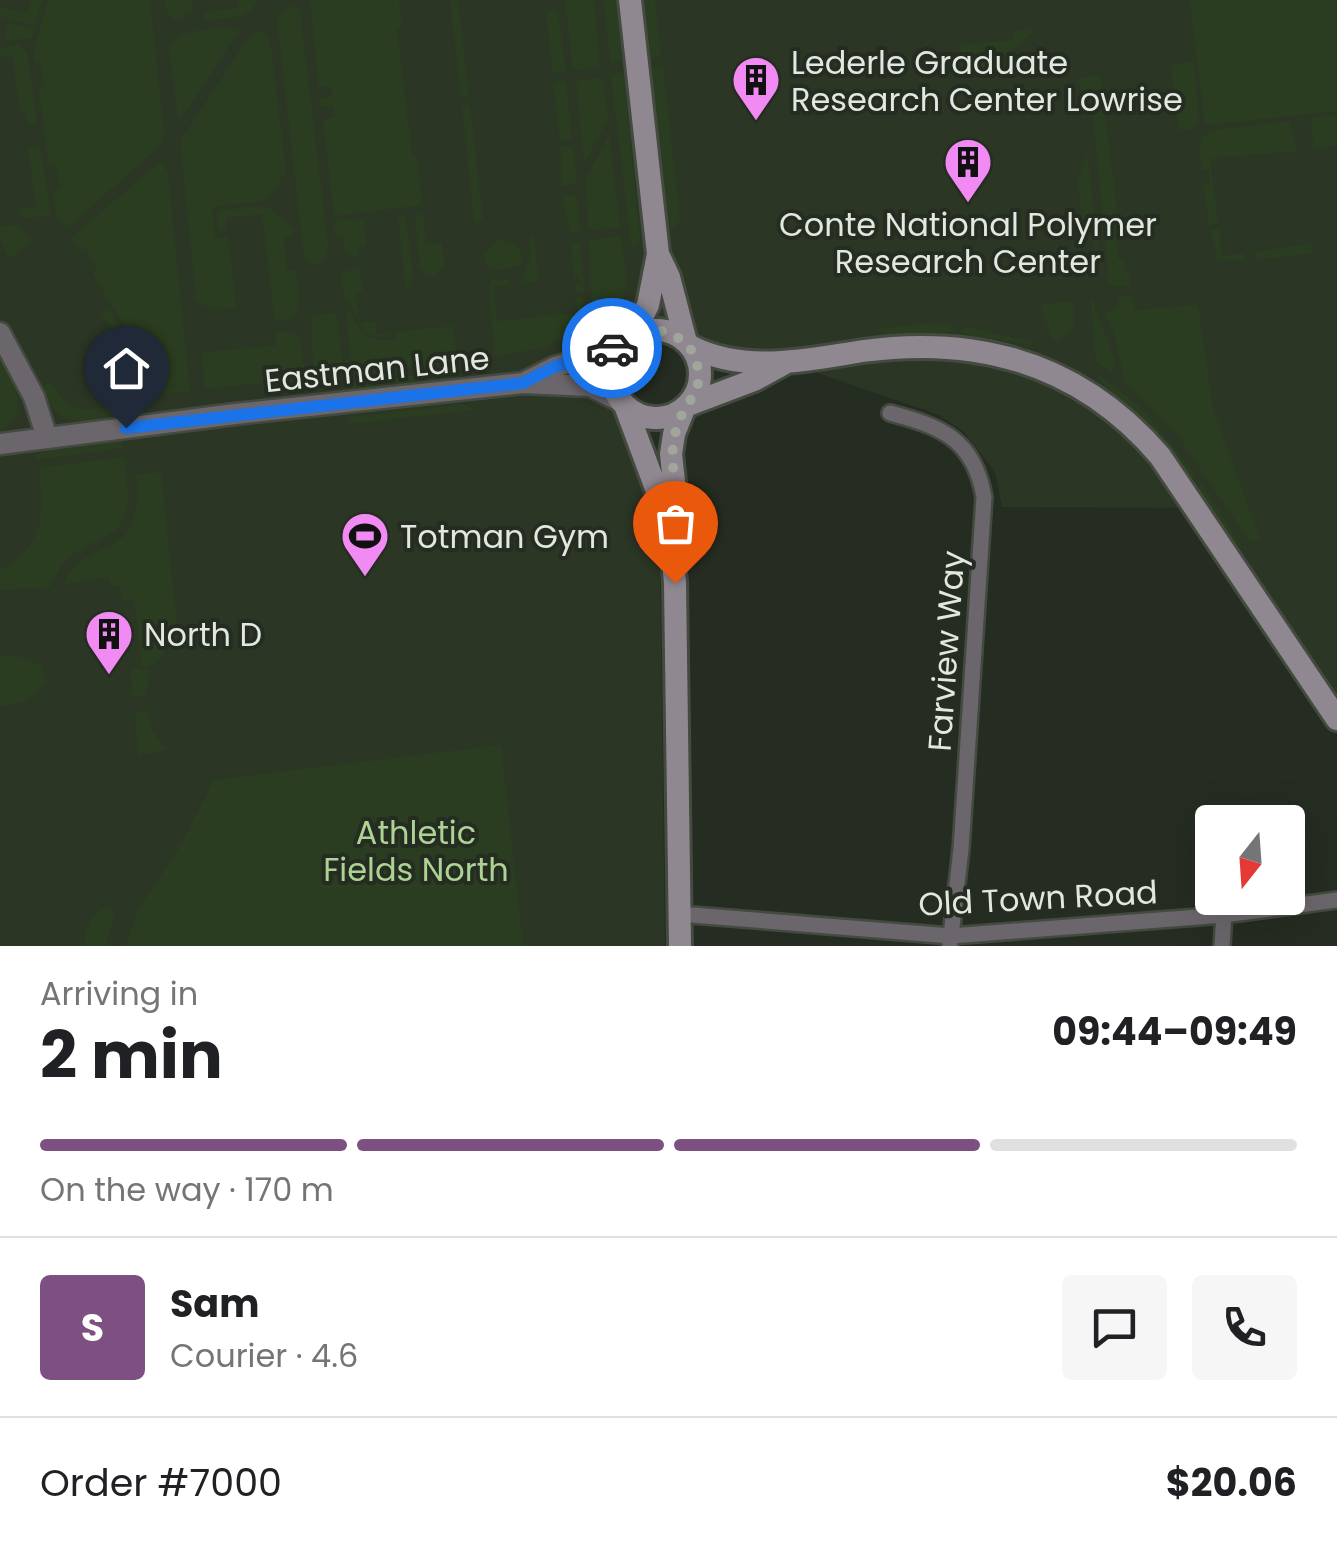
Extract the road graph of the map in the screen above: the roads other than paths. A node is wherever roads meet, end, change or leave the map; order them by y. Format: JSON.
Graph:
{"nodes":[{"id":1,"x":630,"y":0,"type":"edge"},
{"id":2,"x":658,"y":254,"type":"junction"},
{"id":3,"x":0,"y":333,"type":"edge"},
{"id":4,"x":627,"y":341,"type":"junction"},
{"id":5,"x":688,"y":344,"type":"junction"},
{"id":6,"x":786,"y":363,"type":"junction"},
{"id":7,"x":523,"y":383,"type":"junction"},
{"id":8,"x":623,"y":404,"type":"junction"},
{"id":9,"x":686,"y":407,"type":"junction"},
{"id":10,"x":890,"y":414,"type":"dead end"},
{"id":11,"x":47,"y":438,"type":"junction"},
{"id":12,"x":0,"y":444,"type":"edge"},
{"id":13,"x":670,"y":527,"type":"junction"},
{"id":14,"x":1337,"y":719,"type":"edge"},
{"id":15,"x":1337,"y":900,"type":"edge"},
{"id":16,"x":1305,"y":904,"type":"edge"},
{"id":17,"x":680,"y":914,"type":"junction"},
{"id":18,"x":1224,"y":915,"type":"joint"},
{"id":19,"x":950,"y":941,"type":"edge"},
{"id":20,"x":680,"y":946,"type":"edge"},
{"id":21,"x":1222,"y":946,"type":"edge"}],
"edges":[{"from":1,"to":2,"type":"main road"},
{"from":2,"to":4,"type":"main road"},
{"from":2,"to":5,"type":"main road"},
{"from":3,"to":11,"type":"street"},
{"from":4,"to":5,"type":"main road"},
{"from":4,"to":7,"type":"street","name":"Eastman Lane"},
{"from":4,"to":8,"type":"main road"},
{"from":5,"to":6,"type":"main road"},
{"from":5,"to":9,"type":"main road"},
{"from":6,"to":9,"type":"main road"},
{"from":6,"to":14,"type":"main road"},
{"from":7,"to":8,"type":"street","name":"Eastman Lane"},
{"from":7,"to":11,"type":"street","name":"Eastman Lane"},
{"from":8,"to":9,"type":"main road"},
{"from":8,"to":13,"type":"main road"},
{"from":9,"to":13,"type":"main road"},
{"from":10,"to":19,"type":"street","name":"Farview Way"},
{"from":11,"to":12,"type":"street","name":"Eastman Lane"},
{"from":13,"to":17,"type":"main road"},
{"from":15,"to":16,"type":"street","name":"Old Town Road"},
{"from":17,"to":19,"type":"street","name":"Old Town Road"},
{"from":17,"to":20,"type":"main road"},
{"from":18,"to":19,"type":"street","name":"Old Town Road"},
{"from":18,"to":21,"type":"street"}]}
